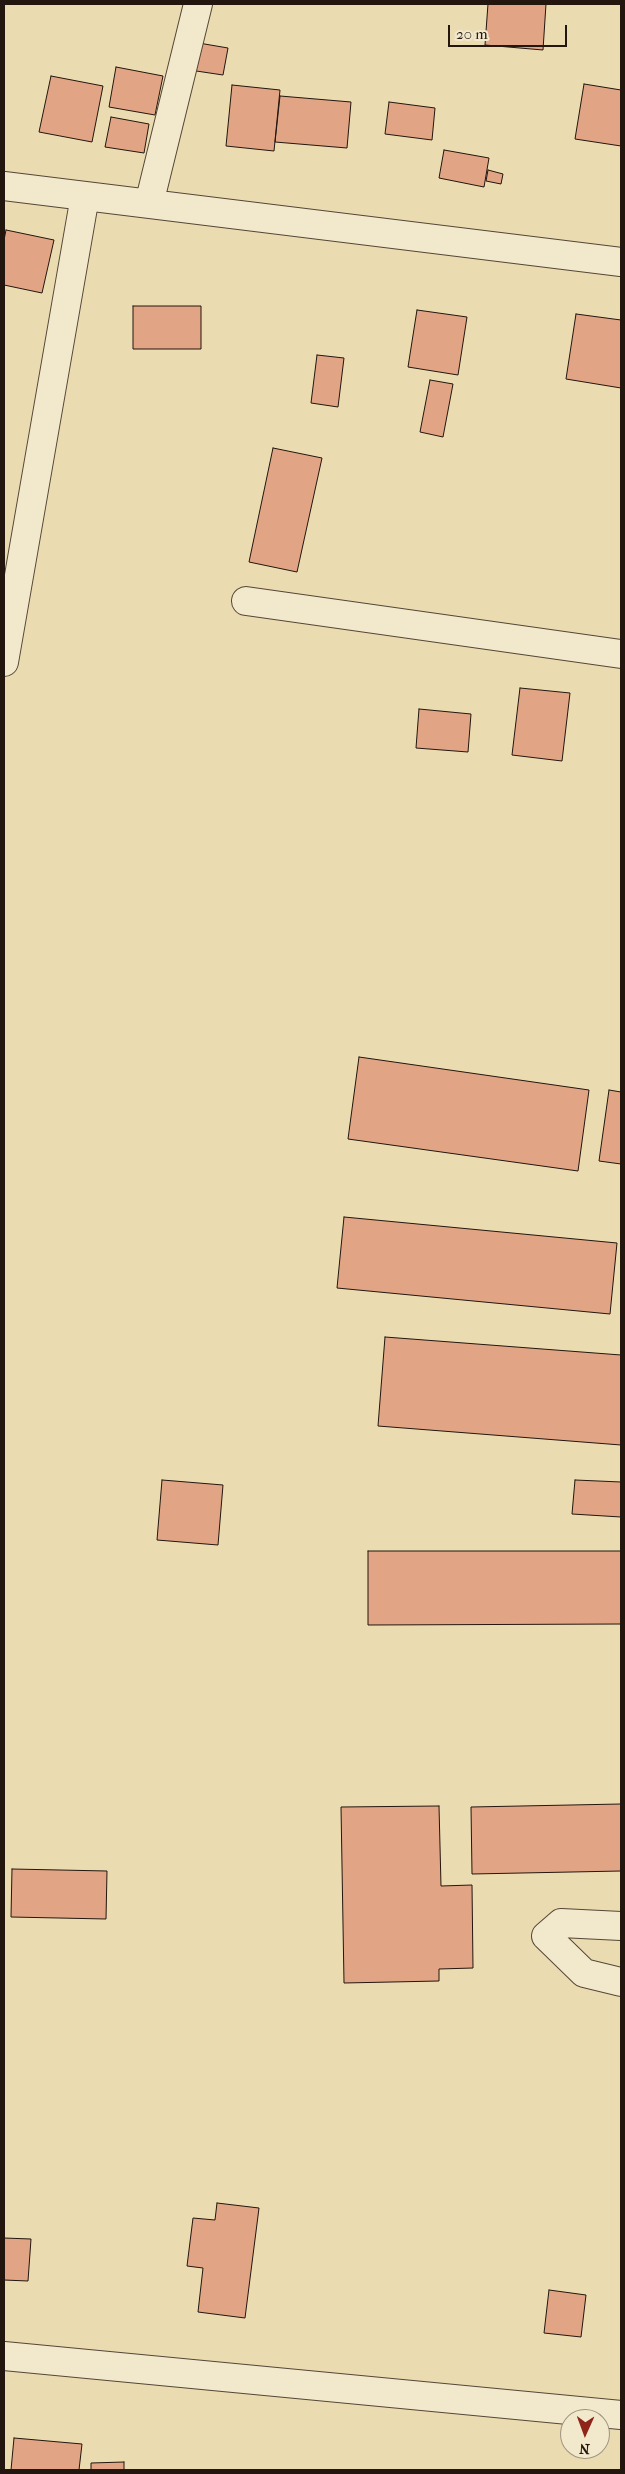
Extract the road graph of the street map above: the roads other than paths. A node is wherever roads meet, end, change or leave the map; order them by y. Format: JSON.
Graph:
{"nodes":[{"id":1,"x":198,"y":4,"type":"edge"},
{"id":2,"x":4,"y":186,"type":"edge"},
{"id":3,"x":85,"y":196,"type":"junction"},
{"id":4,"x":149,"y":204,"type":"junction"},
{"id":5,"x":621,"y":262,"type":"edge"},
{"id":6,"x":246,"y":601,"type":"dead end"},
{"id":7,"x":621,"y":654,"type":"edge"},
{"id":8,"x":4,"y":662,"type":"edge"},
{"id":9,"x":621,"y":1926,"type":"edge"},
{"id":10,"x":621,"y":1982,"type":"edge"},
{"id":11,"x":4,"y":2356,"type":"edge"},
{"id":12,"x":621,"y":2415,"type":"edge"}],
"edges":[{"from":1,"to":4,"type":"street"},
{"from":2,"to":3,"type":"street"},
{"from":3,"to":4,"type":"street"},
{"from":3,"to":8,"type":"street"},
{"from":4,"to":5,"type":"street"},
{"from":6,"to":7,"type":"street"},
{"from":9,"to":10,"type":"street"},
{"from":11,"to":12,"type":"street"}]}
